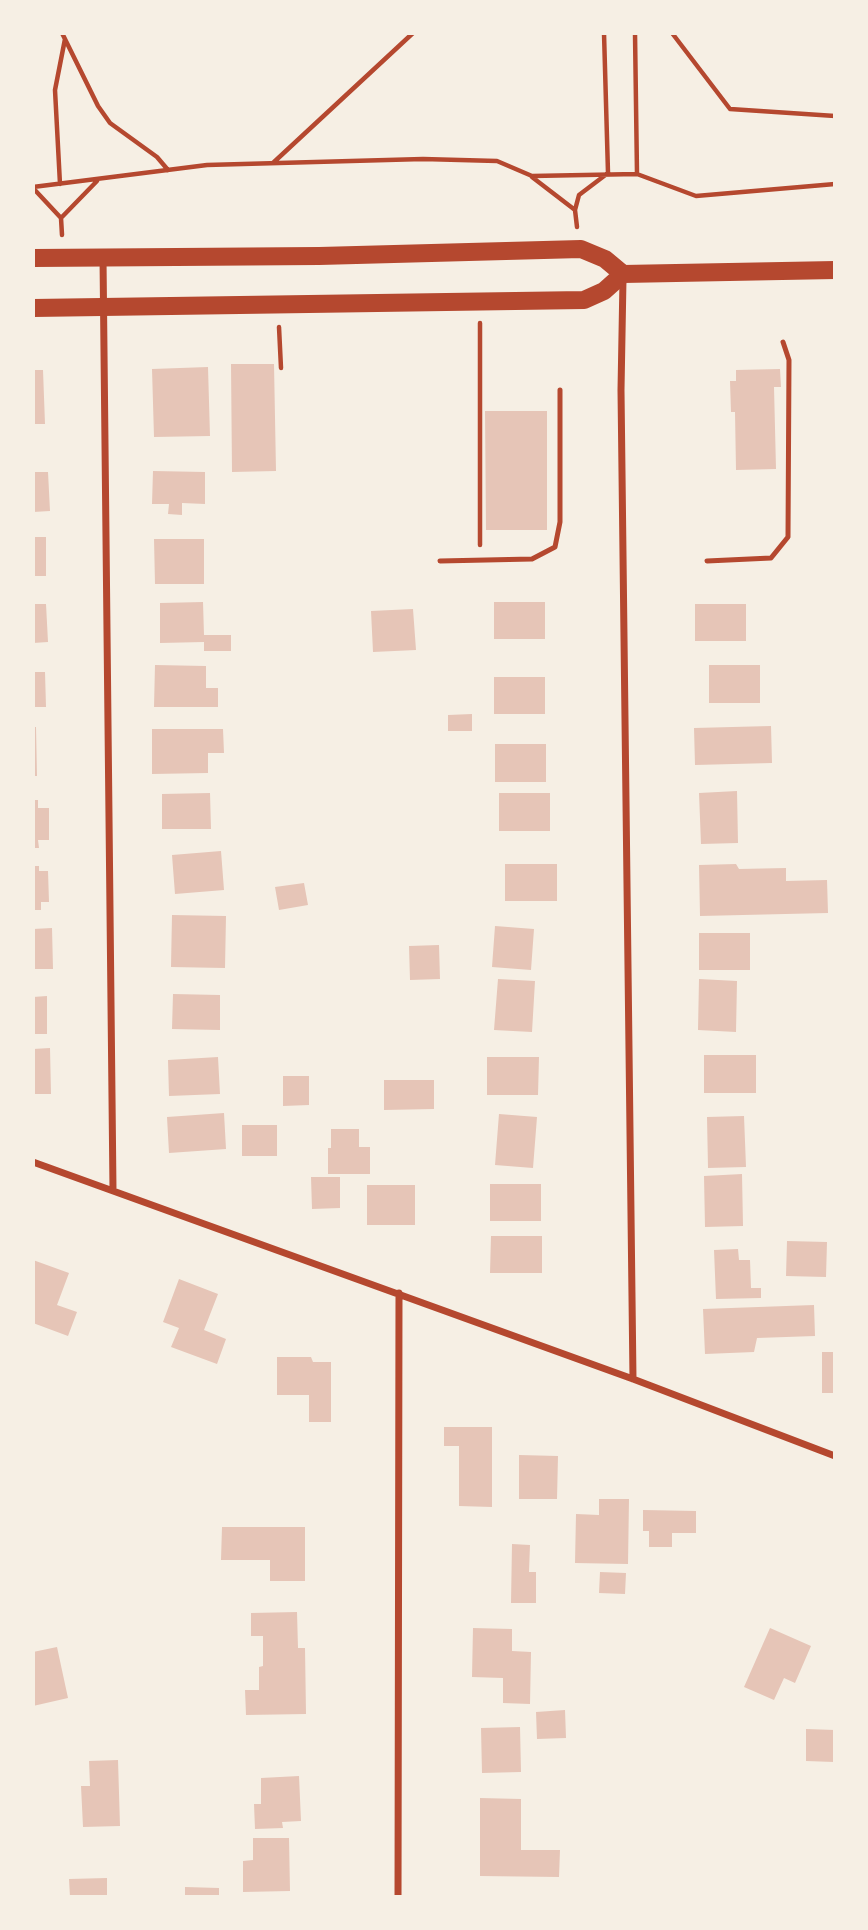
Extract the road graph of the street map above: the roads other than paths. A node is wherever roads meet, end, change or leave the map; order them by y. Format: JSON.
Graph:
{"nodes":[{"id":1,"x":103,"y":257,"type":"junction"},
{"id":2,"x":33,"y":258,"type":"edge"},
{"id":3,"x":835,"y":270,"type":"edge"},
{"id":4,"x":623,"y":274,"type":"junction"},
{"id":5,"x":104,"y":307,"type":"junction"},
{"id":6,"x":33,"y":308,"type":"edge"},
{"id":7,"x":783,"y":342,"type":"dead end"},
{"id":8,"x":560,"y":390,"type":"dead end"},
{"id":9,"x":440,"y":561,"type":"dead end"},
{"id":10,"x":707,"y":561,"type":"dead end"},
{"id":11,"x":33,"y":1161,"type":"edge"},
{"id":12,"x":113,"y":1190,"type":"junction"},
{"id":13,"x":399,"y":1293,"type":"junction"},
{"id":14,"x":634,"y":1379,"type":"junction"},
{"id":15,"x":835,"y":1456,"type":"edge"},
{"id":16,"x":398,"y":1897,"type":"edge"}],
"edges":[{"from":1,"to":2,"type":"main road"},
{"from":1,"to":4,"type":"main road"},
{"from":1,"to":5,"type":"street"},
{"from":3,"to":4,"type":"main road"},
{"from":4,"to":5,"type":"main road"},
{"from":4,"to":14,"type":"street"},
{"from":5,"to":6,"type":"main road"},
{"from":5,"to":12,"type":"street"},
{"from":7,"to":10,"type":"lane"},
{"from":8,"to":9,"type":"lane"},
{"from":11,"to":12,"type":"street"},
{"from":12,"to":13,"type":"street"},
{"from":13,"to":14,"type":"street"},
{"from":13,"to":16,"type":"street"},
{"from":14,"to":15,"type":"street"}]}
